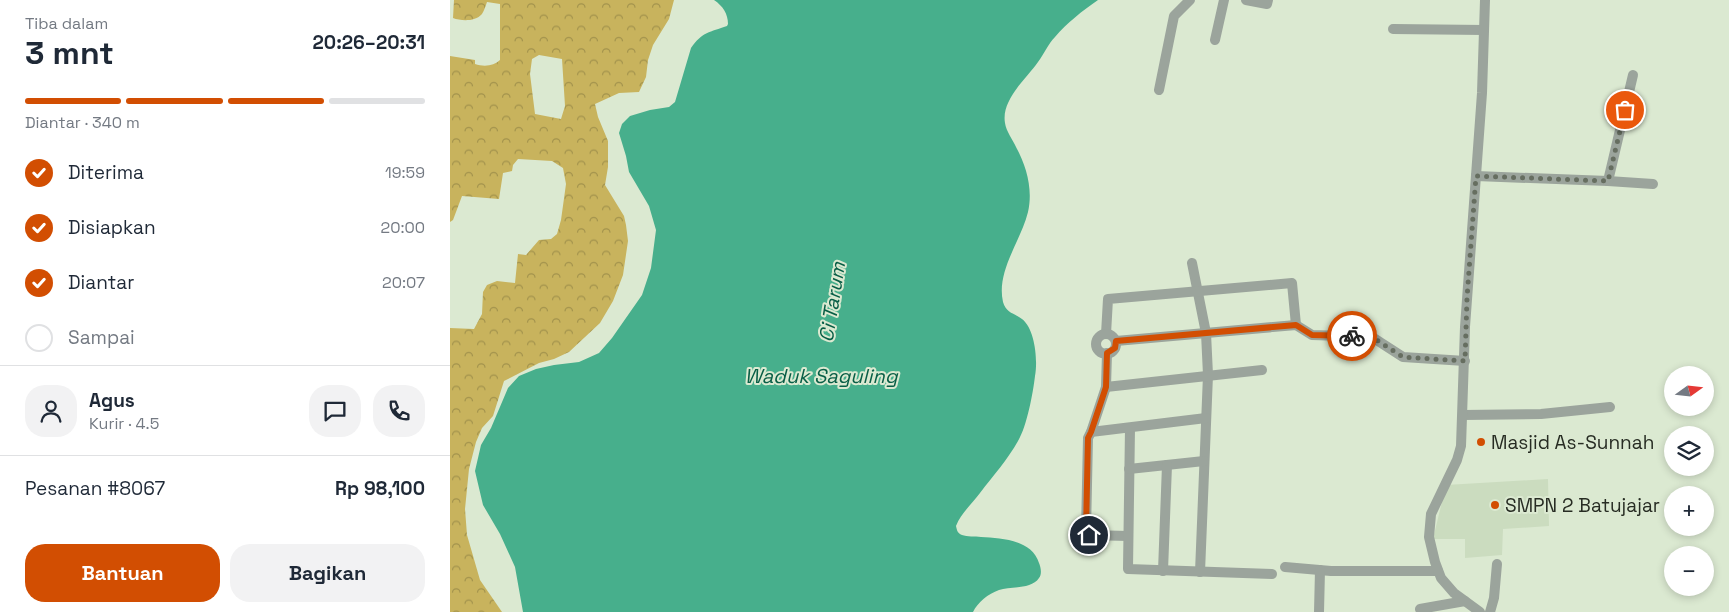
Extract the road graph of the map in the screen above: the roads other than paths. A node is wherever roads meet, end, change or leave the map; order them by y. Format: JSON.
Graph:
{"nodes":[{"id":1,"x":1190,"y":0,"type":"edge"},
{"id":2,"x":1224,"y":0,"type":"edge"},
{"id":3,"x":1246,"y":0,"type":"edge"},
{"id":4,"x":1268,"y":0,"type":"edge"},
{"id":5,"x":1485,"y":0,"type":"edge"},
{"id":6,"x":1393,"y":29,"type":"dead end"},
{"id":7,"x":1484,"y":30,"type":"junction"},
{"id":8,"x":1215,"y":40,"type":"dead end"},
{"id":9,"x":1633,"y":75,"type":"dead end"},
{"id":10,"x":1159,"y":90,"type":"dead end"},
{"id":11,"x":1476,"y":176,"type":"junction"},
{"id":12,"x":1608,"y":181,"type":"junction"},
{"id":13,"x":1653,"y":184,"type":"dead end"},
{"id":14,"x":1192,"y":263,"type":"dead end"},
{"id":15,"x":1198,"y":291,"type":"junction"},
{"id":16,"x":1296,"y":325,"type":"junction"},
{"id":17,"x":1206,"y":333,"type":"junction"},
{"id":18,"x":1106,"y":334,"type":"junction"},
{"id":19,"x":1116,"y":341,"type":"junction"},
{"id":20,"x":1107,"y":353,"type":"junction"},
{"id":21,"x":1465,"y":361,"type":"junction"},
{"id":22,"x":1262,"y":370,"type":"dead end"},
{"id":23,"x":1208,"y":376,"type":"junction"},
{"id":24,"x":1106,"y":387,"type":"junction"},
{"id":25,"x":1610,"y":407,"type":"dead end"},
{"id":26,"x":1463,"y":415,"type":"junction"},
{"id":27,"x":1206,"y":418,"type":"junction"},
{"id":28,"x":1130,"y":428,"type":"junction"},
{"id":29,"x":1091,"y":432,"type":"junction"},
{"id":30,"x":1204,"y":461,"type":"junction"},
{"id":31,"x":1167,"y":465,"type":"junction"},
{"id":32,"x":1129,"y":470,"type":"junction"},
{"id":33,"x":1128,"y":536,"type":"junction"},
{"id":34,"x":1497,"y":564,"type":"dead end"},
{"id":35,"x":1285,"y":567,"type":"dead end"},
{"id":36,"x":1163,"y":570,"type":"junction"},
{"id":37,"x":1320,"y":570,"type":"junction"},
{"id":38,"x":1438,"y":571,"type":"junction"},
{"id":39,"x":1200,"y":572,"type":"junction"},
{"id":40,"x":1272,"y":574,"type":"dead end"},
{"id":41,"x":1465,"y":601,"type":"junction"},
{"id":42,"x":1420,"y":609,"type":"dead end"},
{"id":43,"x":1319,"y":612,"type":"edge"},
{"id":44,"x":1480,"y":612,"type":"edge"},
{"id":45,"x":1490,"y":612,"type":"edge"}],
"edges":[{"from":1,"to":10,"type":"street"},
{"from":2,"to":8,"type":"street"},
{"from":3,"to":4,"type":"street"},
{"from":5,"to":7,"type":"street"},
{"from":6,"to":7,"type":"street"},
{"from":7,"to":11,"type":"street"},
{"from":9,"to":12,"type":"street"},
{"from":11,"to":12,"type":"street"},
{"from":11,"to":21,"type":"street"},
{"from":12,"to":13,"type":"street"},
{"from":14,"to":15,"type":"street"},
{"from":15,"to":16,"type":"street"},
{"from":15,"to":17,"type":"street"},
{"from":15,"to":18,"type":"street"},
{"from":16,"to":17,"type":"street"},
{"from":16,"to":21,"type":"street"},
{"from":17,"to":19,"type":"street"},
{"from":17,"to":23,"type":"street"},
{"from":18,"to":19,"type":"street"},
{"from":18,"to":20,"type":"street"},
{"from":19,"to":20,"type":"street"},
{"from":20,"to":24,"type":"street"},
{"from":21,"to":26,"type":"street"},
{"from":22,"to":23,"type":"street"},
{"from":23,"to":24,"type":"street"},
{"from":23,"to":27,"type":"street"},
{"from":24,"to":29,"type":"street"},
{"from":25,"to":26,"type":"street"},
{"from":26,"to":38,"type":"street"},
{"from":27,"to":28,"type":"street"},
{"from":27,"to":30,"type":"street"},
{"from":28,"to":29,"type":"street"},
{"from":28,"to":32,"type":"street"},
{"from":29,"to":33,"type":"street"},
{"from":30,"to":31,"type":"street"},
{"from":30,"to":39,"type":"street"},
{"from":31,"to":32,"type":"street"},
{"from":31,"to":36,"type":"street"},
{"from":32,"to":33,"type":"street"},
{"from":33,"to":36,"type":"street"},
{"from":34,"to":45,"type":"street"},
{"from":35,"to":37,"type":"street"},
{"from":36,"to":39,"type":"street"},
{"from":37,"to":38,"type":"street"},
{"from":37,"to":43,"type":"street"},
{"from":38,"to":41,"type":"street"},
{"from":39,"to":40,"type":"street"},
{"from":41,"to":42,"type":"street"},
{"from":41,"to":44,"type":"street"}]}
